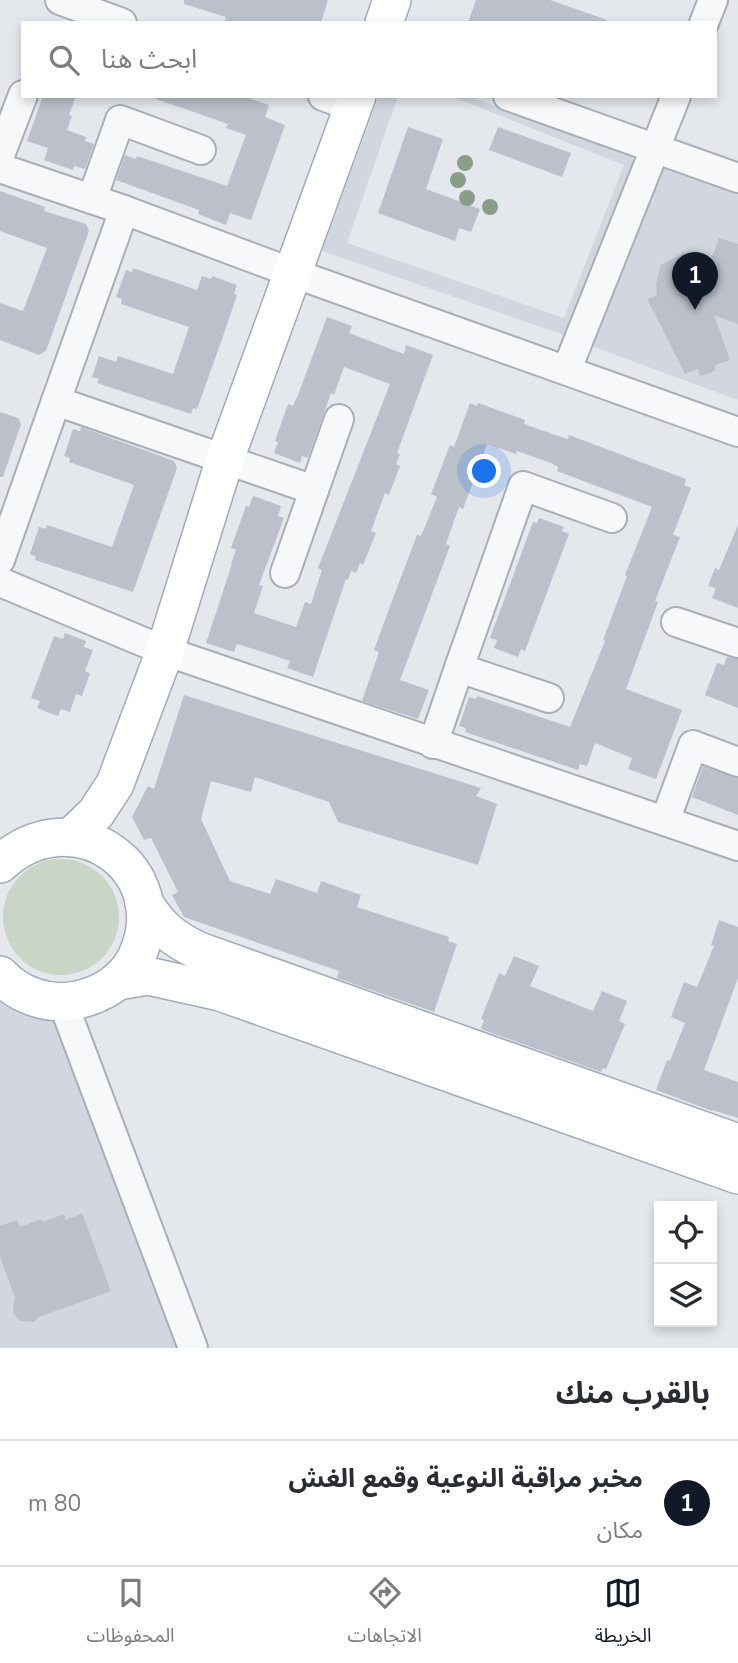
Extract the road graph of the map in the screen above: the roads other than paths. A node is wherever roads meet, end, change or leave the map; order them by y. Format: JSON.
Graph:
{"nodes":[{"id":1,"x":59,"y":0,"type":"edge"},
{"id":2,"x":392,"y":0,"type":"edge"},
{"id":3,"x":713,"y":0,"type":"edge"},
{"id":4,"x":51,"y":21,"type":"edge"},
{"id":5,"x":117,"y":21,"type":"edge"},
{"id":6,"x":385,"y":21,"type":"edge"},
{"id":7,"x":705,"y":21,"type":"edge"},
{"id":8,"x":22,"y":98,"type":"edge"},
{"id":9,"x":514,"y":98,"type":"edge"},
{"id":10,"x":675,"y":98,"type":"edge"},
{"id":11,"x":344,"y":100,"type":"edge"},
{"id":12,"x":656,"y":149,"type":"junction"},
{"id":13,"x":201,"y":150,"type":"dead end"},
{"id":14,"x":0,"y":155,"type":"edge"},
{"id":15,"x":0,"y":168,"type":"edge"},
{"id":16,"x":738,"y":178,"type":"edge"},
{"id":17,"x":92,"y":199,"type":"junction"},
{"id":18,"x":124,"y":210,"type":"junction"},
{"id":19,"x":293,"y":273,"type":"junction"},
{"id":20,"x":567,"y":369,"type":"junction"},
{"id":21,"x":56,"y":401,"type":"junction"},
{"id":22,"x":339,"y":419,"type":"dead end"},
{"id":23,"x":738,"y":432,"type":"edge"},
{"id":24,"x":225,"y":459,"type":"junction"},
{"id":25,"x":314,"y":490,"type":"junction"},
{"id":26,"x":612,"y":518,"type":"dead end"},
{"id":27,"x":0,"y":560,"type":"edge"},
{"id":28,"x":285,"y":573,"type":"dead end"},
{"id":29,"x":0,"y":582,"type":"edge"},
{"id":30,"x":676,"y":622,"type":"dead end"},
{"id":31,"x":738,"y":643,"type":"edge"},
{"id":32,"x":166,"y":651,"type":"junction"},
{"id":33,"x":459,"y":668,"type":"junction"},
{"id":34,"x":549,"y":698,"type":"dead end"},
{"id":35,"x":433,"y":744,"type":"junction"},
{"id":36,"x":738,"y":762,"type":"edge"},
{"id":37,"x":116,"y":784,"type":"junction"},
{"id":38,"x":666,"y":821,"type":"junction"},
{"id":39,"x":72,"y":836,"type":"junction"},
{"id":40,"x":738,"y":846,"type":"edge"},
{"id":41,"x":110,"y":851,"type":"junction"},
{"id":42,"x":0,"y":863,"type":"edge"},
{"id":43,"x":145,"y":903,"type":"junction"},
{"id":44,"x":118,"y":981,"type":"junction"},
{"id":45,"x":9,"y":994,"type":"edge"},
{"id":46,"x":63,"y":1003,"type":"junction"},
{"id":47,"x":738,"y":1143,"type":"edge"},
{"id":48,"x":738,"y":1175,"type":"edge"},
{"id":49,"x":194,"y":1348,"type":"edge"}],
"edges":[{"from":1,"to":4,"type":"street"},
{"from":1,"to":5,"type":"street"},
{"from":2,"to":6,"type":"main road"},
{"from":3,"to":7,"type":"street"},
{"from":8,"to":14,"type":"street"},
{"from":9,"to":12,"type":"street"},
{"from":10,"to":12,"type":"street"},
{"from":11,"to":19,"type":"main road"},
{"from":12,"to":16,"type":"street"},
{"from":12,"to":20,"type":"street"},
{"from":13,"to":17,"type":"street"},
{"from":15,"to":17,"type":"street"},
{"from":17,"to":18,"type":"street"},
{"from":18,"to":19,"type":"street"},
{"from":18,"to":21,"type":"street"},
{"from":19,"to":20,"type":"street"},
{"from":19,"to":24,"type":"main road"},
{"from":20,"to":23,"type":"street"},
{"from":21,"to":24,"type":"street"},
{"from":21,"to":27,"type":"street"},
{"from":22,"to":25,"type":"street"},
{"from":24,"to":25,"type":"street"},
{"from":24,"to":32,"type":"main road"},
{"from":25,"to":28,"type":"street"},
{"from":26,"to":33,"type":"street"},
{"from":29,"to":32,"type":"street"},
{"from":30,"to":31,"type":"street"},
{"from":32,"to":35,"type":"street"},
{"from":32,"to":37,"type":"main road"},
{"from":33,"to":34,"type":"street"},
{"from":33,"to":35,"type":"street"},
{"from":35,"to":38,"type":"street"},
{"from":36,"to":38,"type":"street"},
{"from":37,"to":39,"type":"main road"},
{"from":37,"to":41,"type":"main road"},
{"from":38,"to":40,"type":"street"},
{"from":39,"to":41,"type":"main road"},
{"from":39,"to":42,"type":"main road"},
{"from":41,"to":43,"type":"main road"},
{"from":43,"to":44,"type":"main road"},
{"from":43,"to":47,"type":"main road"},
{"from":44,"to":46,"type":"main road"},
{"from":44,"to":48,"type":"main road"},
{"from":45,"to":46,"type":"main road"},
{"from":46,"to":49,"type":"street"}]}
